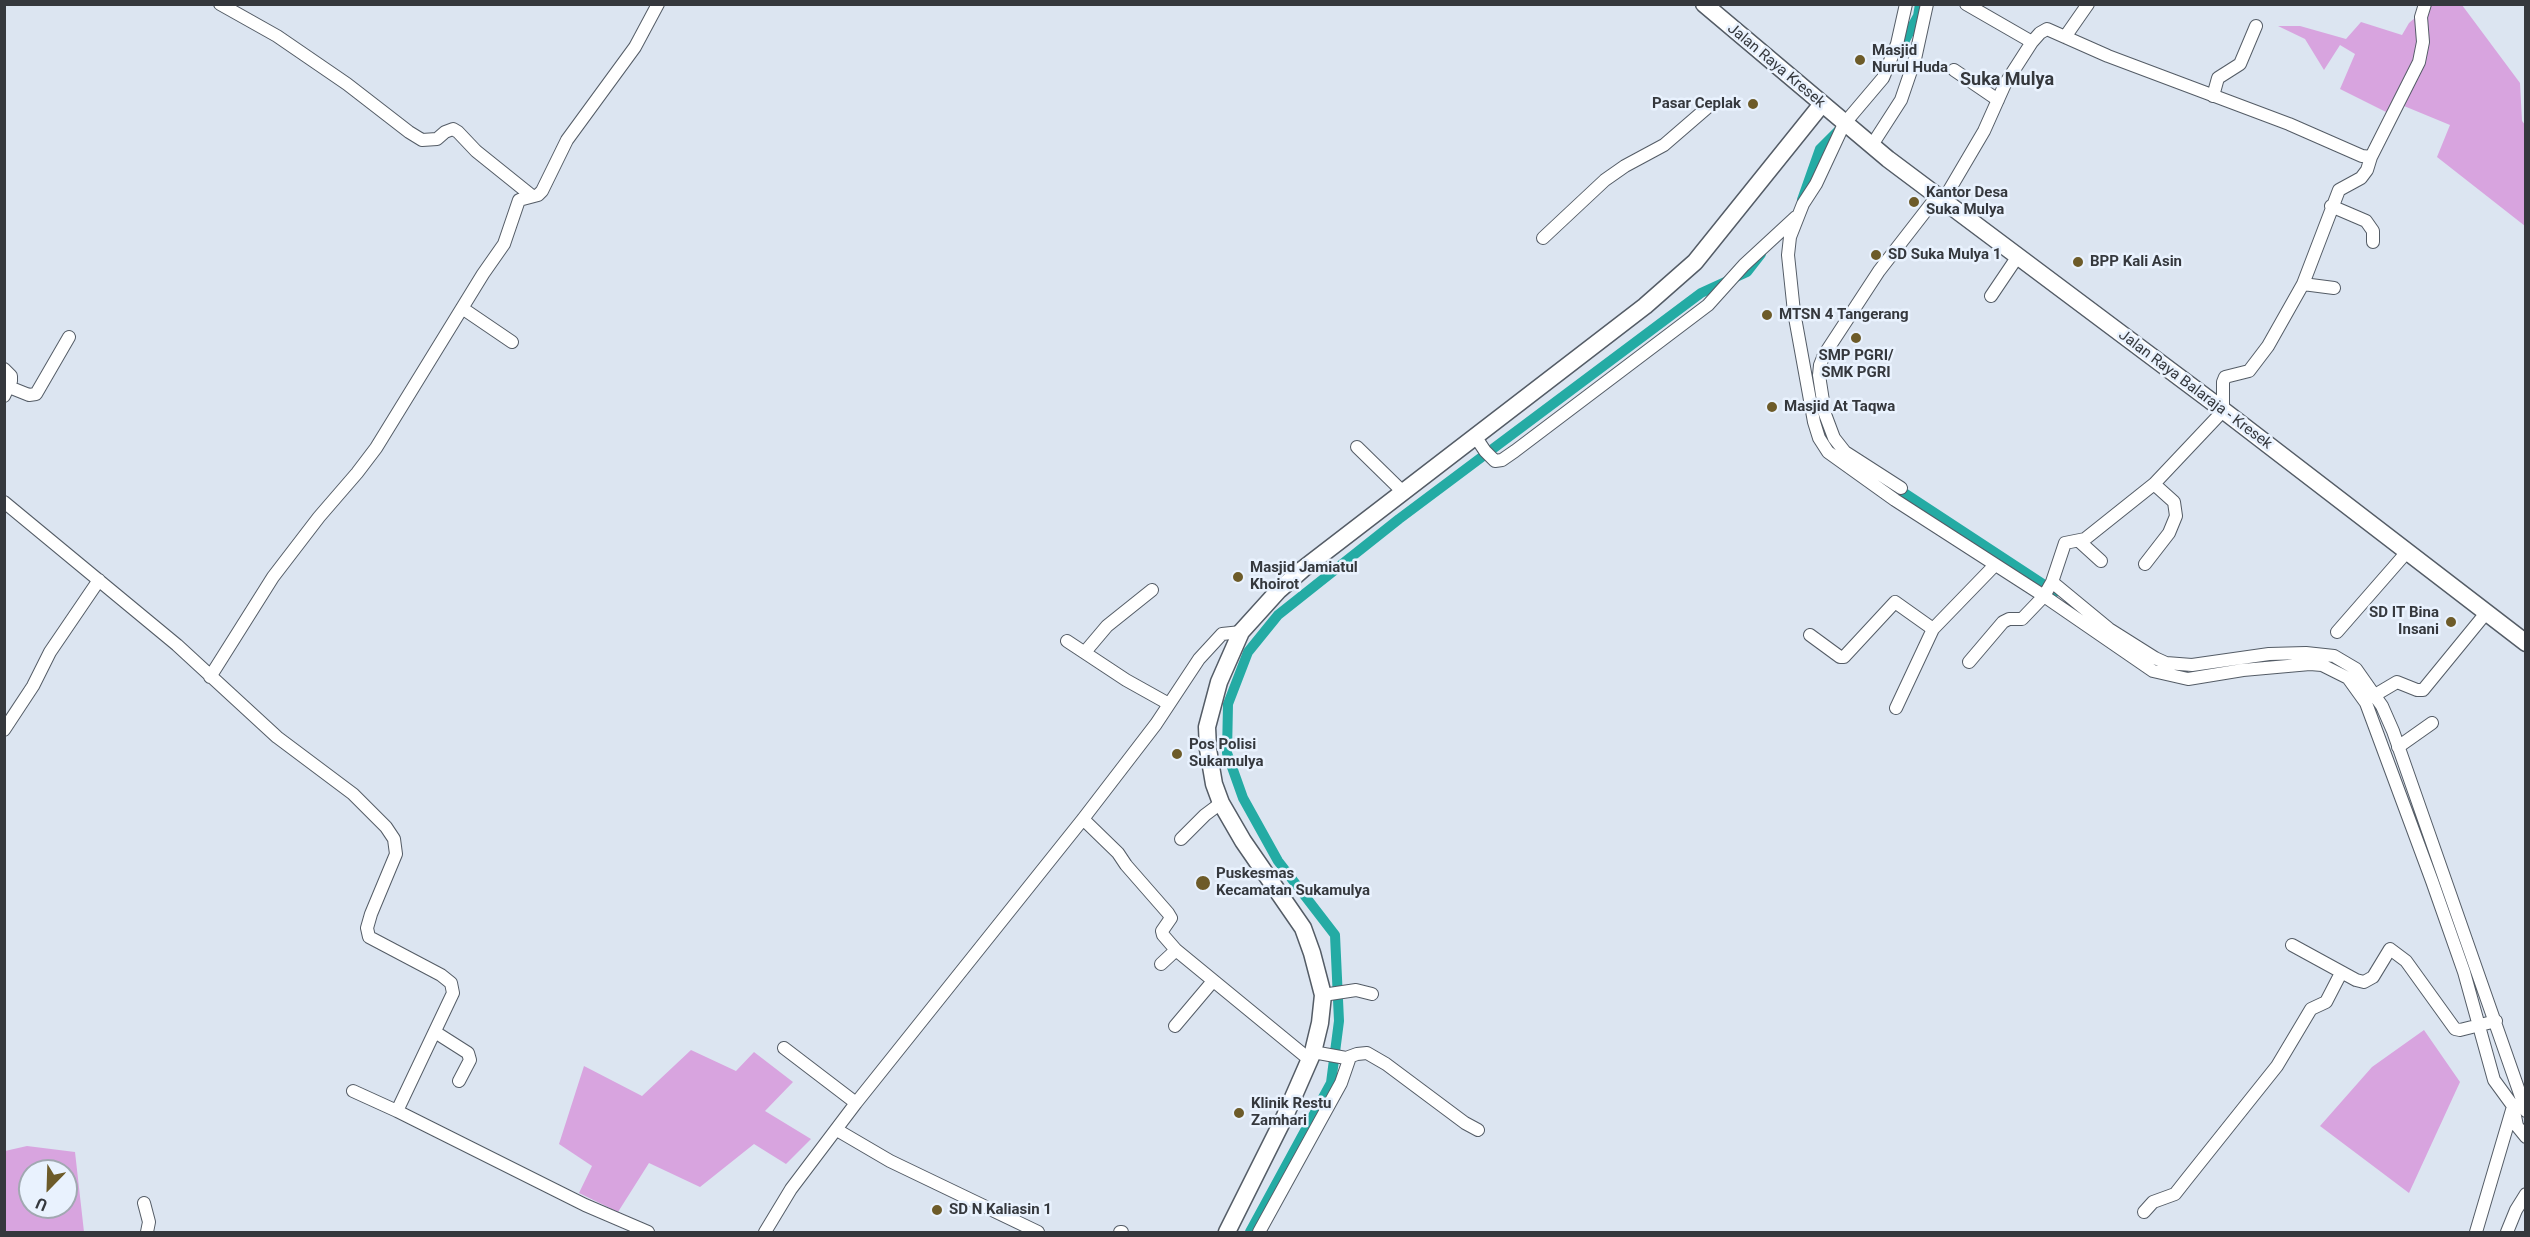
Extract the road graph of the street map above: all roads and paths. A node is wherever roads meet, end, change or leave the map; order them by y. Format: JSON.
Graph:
{"nodes":[{"id":1,"x":220,"y":4,"type":"edge"},
{"id":2,"x":658,"y":4,"type":"edge"},
{"id":3,"x":1704,"y":4,"type":"edge"},
{"id":4,"x":1906,"y":4,"type":"edge"},
{"id":5,"x":1927,"y":4,"type":"edge"},
{"id":6,"x":1966,"y":4,"type":"edge"},
{"id":7,"x":2088,"y":4,"type":"edge"},
{"id":8,"x":2425,"y":4,"type":"edge"},
{"id":9,"x":2256,"y":26,"type":"dead end"},
{"id":10,"x":2065,"y":37,"type":"junction"},
{"id":11,"x":2032,"y":42,"type":"junction"},
{"id":12,"x":1954,"y":70,"type":"dead end"},
{"id":13,"x":2212,"y":96,"type":"junction"},
{"id":14,"x":1998,"y":100,"type":"junction"},
{"id":15,"x":1822,"y":104,"type":"junction"},
{"id":16,"x":1708,"y":107,"type":"dead end"},
{"id":17,"x":1846,"y":125,"type":"junction"},
{"id":18,"x":1868,"y":142,"type":"junction"},
{"id":19,"x":2371,"y":157,"type":"junction"},
{"id":20,"x":532,"y":196,"type":"junction"},
{"id":21,"x":1941,"y":197,"type":"junction"},
{"id":22,"x":2331,"y":206,"type":"junction"},
{"id":23,"x":1799,"y":215,"type":"junction"},
{"id":24,"x":1543,"y":238,"type":"dead end"},
{"id":25,"x":2373,"y":242,"type":"dead end"},
{"id":26,"x":2018,"y":256,"type":"junction"},
{"id":27,"x":2303,"y":284,"type":"junction"},
{"id":28,"x":2334,"y":288,"type":"dead end"},
{"id":29,"x":1991,"y":296,"type":"dead end"},
{"id":30,"x":462,"y":308,"type":"junction"},
{"id":31,"x":69,"y":337,"type":"dead end"},
{"id":32,"x":512,"y":342,"type":"dead end"},
{"id":33,"x":4,"y":369,"type":"edge"},
{"id":34,"x":7,"y":392,"type":"edge"},
{"id":35,"x":2223,"y":411,"type":"junction"},
{"id":36,"x":1475,"y":436,"type":"junction"},
{"id":37,"x":1356,"y":447,"type":"dead end"},
{"id":38,"x":2154,"y":484,"type":"junction"},
{"id":39,"x":1901,"y":488,"type":"dead end"},
{"id":40,"x":1404,"y":493,"type":"junction"},
{"id":41,"x":4,"y":502,"type":"edge"},
{"id":42,"x":2079,"y":541,"type":"junction"},
{"id":43,"x":2406,"y":553,"type":"junction"},
{"id":44,"x":2101,"y":561,"type":"dead end"},
{"id":45,"x":2145,"y":564,"type":"dead end"},
{"id":46,"x":1995,"y":565,"type":"junction"},
{"id":47,"x":99,"y":580,"type":"junction"},
{"id":48,"x":2048,"y":589,"type":"junction"},
{"id":49,"x":1152,"y":590,"type":"dead end"},
{"id":50,"x":2486,"y":613,"type":"junction"},
{"id":51,"x":1933,"y":629,"type":"junction"},
{"id":52,"x":1241,"y":632,"type":"junction"},
{"id":53,"x":2337,"y":632,"type":"dead end"},
{"id":54,"x":1810,"y":634,"type":"dead end"},
{"id":55,"x":1067,"y":641,"type":"dead end"},
{"id":56,"x":2526,"y":643,"type":"edge"},
{"id":57,"x":1085,"y":652,"type":"junction"},
{"id":58,"x":1969,"y":662,"type":"dead end"},
{"id":59,"x":210,"y":677,"type":"junction"},
{"id":60,"x":2375,"y":695,"type":"junction"},
{"id":61,"x":1169,"y":705,"type":"junction"},
{"id":62,"x":1896,"y":708,"type":"dead end"},
{"id":63,"x":2432,"y":723,"type":"dead end"},
{"id":64,"x":4,"y":730,"type":"edge"},
{"id":65,"x":2398,"y":747,"type":"junction"},
{"id":66,"x":1221,"y":803,"type":"junction"},
{"id":67,"x":1083,"y":819,"type":"junction"},
{"id":68,"x":1181,"y":839,"type":"dead end"},
{"id":69,"x":2438,"y":879,"type":"junction"},
{"id":70,"x":2292,"y":945,"type":"dead end"},
{"id":71,"x":1176,"y":950,"type":"junction"},
{"id":72,"x":1161,"y":964,"type":"dead end"},
{"id":73,"x":2342,"y":973,"type":"junction"},
{"id":74,"x":1213,"y":981,"type":"junction"},
{"id":75,"x":1327,"y":994,"type":"junction"},
{"id":76,"x":1372,"y":994,"type":"dead end"},
{"id":77,"x":2495,"y":1022,"type":"junction"},
{"id":78,"x":1175,"y":1026,"type":"dead end"},
{"id":79,"x":2480,"y":1026,"type":"junction"},
{"id":80,"x":435,"y":1032,"type":"junction"},
{"id":81,"x":784,"y":1048,"type":"dead end"},
{"id":82,"x":1317,"y":1056,"type":"junction"},
{"id":83,"x":1348,"y":1058,"type":"junction"},
{"id":84,"x":459,"y":1081,"type":"dead end"},
{"id":85,"x":352,"y":1091,"type":"dead end"},
{"id":86,"x":856,"y":1103,"type":"junction"},
{"id":87,"x":2513,"y":1106,"type":"junction"},
{"id":88,"x":397,"y":1111,"type":"junction"},
{"id":89,"x":2526,"y":1111,"type":"edge"},
{"id":90,"x":2520,"y":1124,"type":"edge"},
{"id":91,"x":837,"y":1130,"type":"junction"},
{"id":92,"x":1478,"y":1130,"type":"dead end"},
{"id":93,"x":2526,"y":1137,"type":"edge"},
{"id":94,"x":2526,"y":1194,"type":"edge"},
{"id":95,"x":144,"y":1203,"type":"dead end"},
{"id":96,"x":2144,"y":1212,"type":"dead end"},
{"id":97,"x":147,"y":1233,"type":"edge"},
{"id":98,"x":648,"y":1233,"type":"edge"},
{"id":99,"x":765,"y":1233,"type":"edge"},
{"id":100,"x":1038,"y":1233,"type":"edge"},
{"id":101,"x":1227,"y":1233,"type":"edge"},
{"id":102,"x":1259,"y":1233,"type":"edge"},
{"id":103,"x":2476,"y":1233,"type":"edge"},
{"id":104,"x":2507,"y":1233,"type":"edge"}],
"edges":[{"from":1,"to":20,"type":"street"},
{"from":2,"to":20,"type":"street"},
{"from":3,"to":15,"type":"main road","name":"Jalan Raya Kresek"},
{"from":4,"to":17,"type":"street"},
{"from":5,"to":18,"type":"street"},
{"from":6,"to":11,"type":"street"},
{"from":7,"to":10,"type":"street"},
{"from":8,"to":19,"type":"street"},
{"from":9,"to":13,"type":"street"},
{"from":10,"to":11,"type":"street"},
{"from":10,"to":13,"type":"street"},
{"from":11,"to":14,"type":"street"},
{"from":12,"to":14,"type":"street"},
{"from":13,"to":19,"type":"street"},
{"from":14,"to":21,"type":"street"},
{"from":15,"to":17,"type":"main road","name":"Jalan Raya Kresek"},
{"from":15,"to":36,"type":"main road"},
{"from":16,"to":24,"type":"street"},
{"from":17,"to":18,"type":"main road","name":"Jalan Raya Kresek"},
{"from":17,"to":23,"type":"street"},
{"from":18,"to":21,"type":"main road","name":"Jalan Raya Balaraja - Kresek"},
{"from":19,"to":22,"type":"street"},
{"from":20,"to":30,"type":"street"},
{"from":21,"to":26,"type":"main road","name":"Jalan Raya Balaraja - Kresek"},
{"from":21,"to":39,"type":"street"},
{"from":22,"to":25,"type":"street"},
{"from":22,"to":27,"type":"street"},
{"from":23,"to":36,"type":"street"},
{"from":23,"to":46,"type":"street"},
{"from":26,"to":29,"type":"street"},
{"from":26,"to":35,"type":"main road","name":"Jalan Raya Balaraja - Kresek"},
{"from":27,"to":28,"type":"street"},
{"from":27,"to":35,"type":"street"},
{"from":30,"to":32,"type":"street"},
{"from":30,"to":59,"type":"street"},
{"from":31,"to":34,"type":"street"},
{"from":33,"to":34,"type":"street"},
{"from":35,"to":38,"type":"street"},
{"from":35,"to":43,"type":"main road","name":"Jalan Raya Balaraja - Kresek"},
{"from":36,"to":40,"type":"main road"},
{"from":37,"to":40,"type":"street"},
{"from":38,"to":42,"type":"street"},
{"from":38,"to":45,"type":"street"},
{"from":40,"to":52,"type":"main road"},
{"from":41,"to":47,"type":"street"},
{"from":42,"to":44,"type":"street"},
{"from":42,"to":48,"type":"street"},
{"from":43,"to":50,"type":"main road","name":"Jalan Raya Balaraja - Kresek"},
{"from":43,"to":53,"type":"street"},
{"from":46,"to":48,"type":"street"},
{"from":46,"to":51,"type":"street"},
{"from":47,"to":59,"type":"street"},
{"from":47,"to":64,"type":"street"},
{"from":48,"to":58,"type":"street"},
{"from":48,"to":60,"type":"street"},
{"from":48,"to":69,"type":"street"},
{"from":49,"to":57,"type":"street"},
{"from":50,"to":56,"type":"main road","name":"Jalan Raya Balaraja - Kresek"},
{"from":50,"to":60,"type":"street"},
{"from":51,"to":54,"type":"street"},
{"from":51,"to":62,"type":"street"},
{"from":52,"to":61,"type":"street"},
{"from":52,"to":66,"type":"main road"},
{"from":55,"to":57,"type":"street"},
{"from":57,"to":61,"type":"street"},
{"from":59,"to":80,"type":"street"},
{"from":60,"to":65,"type":"street"},
{"from":61,"to":67,"type":"street"},
{"from":63,"to":65,"type":"street"},
{"from":65,"to":69,"type":"street"},
{"from":66,"to":68,"type":"street"},
{"from":66,"to":75,"type":"main road"},
{"from":67,"to":71,"type":"street"},
{"from":67,"to":86,"type":"street"},
{"from":69,"to":77,"type":"street"},
{"from":69,"to":79,"type":"street"},
{"from":70,"to":73,"type":"street"},
{"from":71,"to":72,"type":"street"},
{"from":71,"to":74,"type":"street"},
{"from":73,"to":79,"type":"street"},
{"from":73,"to":96,"type":"street"},
{"from":74,"to":78,"type":"street"},
{"from":74,"to":82,"type":"street"},
{"from":75,"to":76,"type":"street"},
{"from":75,"to":82,"type":"main road"},
{"from":77,"to":79,"type":"street"},
{"from":77,"to":89,"type":"street"},
{"from":79,"to":87,"type":"street"},
{"from":80,"to":84,"type":"street"},
{"from":80,"to":88,"type":"street"},
{"from":81,"to":86,"type":"street"},
{"from":82,"to":83,"type":"street"},
{"from":82,"to":101,"type":"main road"},
{"from":83,"to":92,"type":"street"},
{"from":83,"to":102,"type":"street"},
{"from":85,"to":88,"type":"street"},
{"from":86,"to":91,"type":"street"},
{"from":87,"to":90,"type":"street"},
{"from":87,"to":103,"type":"street"},
{"from":88,"to":98,"type":"street"},
{"from":90,"to":93,"type":"street"},
{"from":91,"to":99,"type":"street"},
{"from":91,"to":100,"type":"street"},
{"from":94,"to":104,"type":"street"},
{"from":95,"to":97,"type":"street"}]}
